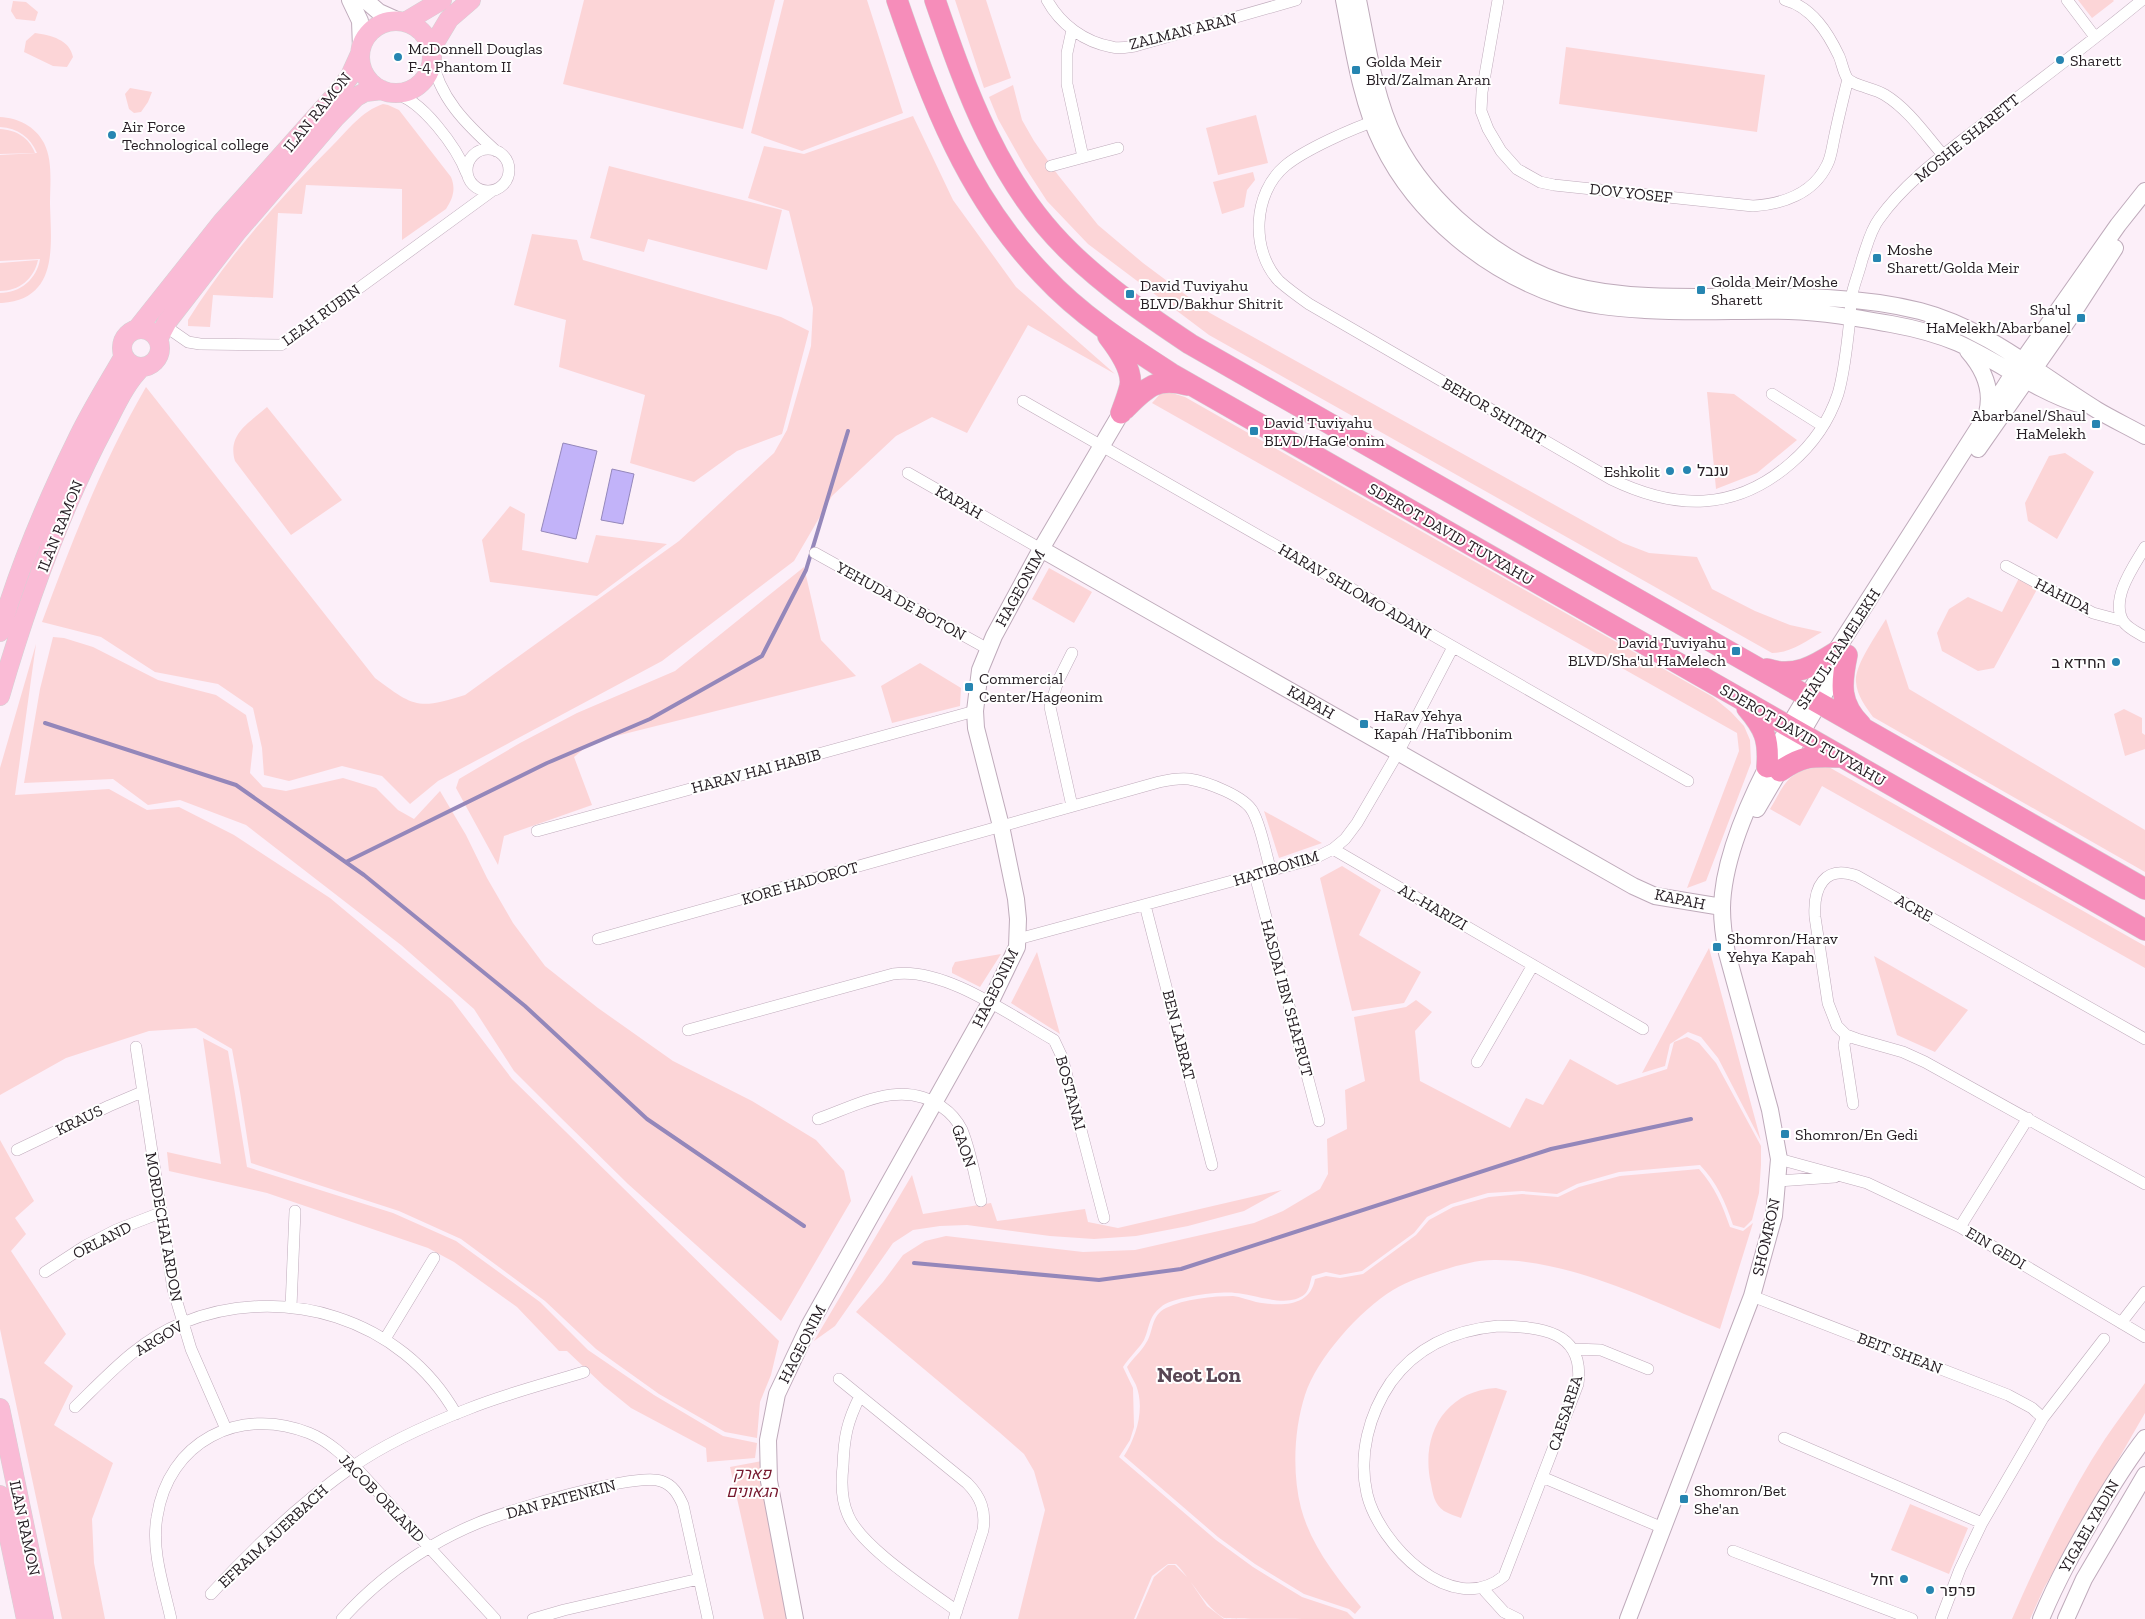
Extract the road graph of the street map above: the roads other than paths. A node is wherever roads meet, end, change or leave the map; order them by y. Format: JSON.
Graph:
{"nodes":[{"id":1,"x":350,"y":0,"type":"edge"},
{"id":2,"x":365,"y":0,"type":"edge"},
{"id":3,"x":442,"y":0,"type":"edge"},
{"id":4,"x":471,"y":0,"type":"edge"},
{"id":5,"x":897,"y":0,"type":"edge"},
{"id":6,"x":935,"y":0,"type":"edge"},
{"id":7,"x":1047,"y":0,"type":"edge"},
{"id":8,"x":1296,"y":0,"type":"edge"},
{"id":9,"x":1344,"y":0,"type":"edge"},
{"id":10,"x":1358,"y":0,"type":"edge"},
{"id":11,"x":1498,"y":0,"type":"edge"},
{"id":12,"x":1786,"y":0,"type":"edge"},
{"id":13,"x":2067,"y":0,"type":"edge"},
{"id":14,"x":2142,"y":0,"type":"edge"},
{"id":15,"x":402,"y":21,"type":"junction"},
{"id":16,"x":1072,"y":30,"type":"junction"},
{"id":17,"x":2095,"y":37,"type":"junction"},
{"id":18,"x":361,"y":51,"type":"junction"},
{"id":19,"x":432,"y":53,"type":"junction"},
{"id":20,"x":1848,"y":79,"type":"junction"},
{"id":21,"x":388,"y":91,"type":"junction"},
{"id":22,"x":1380,"y":119,"type":"junction"},
{"id":23,"x":1118,"y":148,"type":"dead end"},
{"id":24,"x":496,"y":151,"type":"junction"},
{"id":25,"x":1943,"y":155,"type":"junction"},
{"id":26,"x":1083,"y":157,"type":"junction"},
{"id":27,"x":1051,"y":166,"type":"dead end"},
{"id":28,"x":468,"y":176,"type":"junction"},
{"id":29,"x":492,"y":190,"type":"junction"},
{"id":30,"x":2145,"y":191,"type":"edge"},
{"id":31,"x":2145,"y":206,"type":"edge"},
{"id":32,"x":459,"y":213,"type":"junction"},
{"id":33,"x":1851,"y":299,"type":"junction"},
{"id":34,"x":1850,"y":317,"type":"junction"},
{"id":35,"x":1101,"y":326,"type":"junction"},
{"id":36,"x":137,"y":329,"type":"junction"},
{"id":37,"x":162,"y":332,"type":"junction"},
{"id":38,"x":1963,"y":345,"type":"junction"},
{"id":39,"x":124,"y":356,"type":"junction"},
{"id":40,"x":142,"y":367,"type":"junction"},
{"id":41,"x":2024,"y":371,"type":"junction"},
{"id":42,"x":1194,"y":387,"type":"junction"},
{"id":43,"x":1772,"y":394,"type":"dead end"},
{"id":44,"x":1023,"y":401,"type":"dead end"},
{"id":45,"x":1121,"y":413,"type":"junction"},
{"id":46,"x":1987,"y":415,"type":"junction"},
{"id":47,"x":1823,"y":426,"type":"junction"},
{"id":48,"x":2145,"y":436,"type":"edge"},
{"id":49,"x":1102,"y":446,"type":"junction"},
{"id":50,"x":908,"y":473,"type":"dead end"},
{"id":51,"x":2145,"y":547,"type":"edge"},
{"id":52,"x":1041,"y":549,"type":"junction"},
{"id":53,"x":815,"y":554,"type":"dead end"},
{"id":54,"x":2006,"y":566,"type":"dead end"},
{"id":55,"x":2123,"y":621,"type":"junction"},
{"id":56,"x":0,"y":632,"type":"edge"},
{"id":57,"x":2145,"y":637,"type":"edge"},
{"id":58,"x":1453,"y":647,"type":"junction"},
{"id":59,"x":988,"y":649,"type":"junction"},
{"id":60,"x":1072,"y":653,"type":"dead end"},
{"id":61,"x":1842,"y":653,"type":"junction"},
{"id":62,"x":1746,"y":662,"type":"junction"},
{"id":63,"x":0,"y":696,"type":"edge"},
{"id":64,"x":1739,"y":698,"type":"junction"},
{"id":65,"x":1814,"y":700,"type":"junction"},
{"id":66,"x":975,"y":710,"type":"junction"},
{"id":67,"x":1864,"y":729,"type":"junction"},
{"id":68,"x":1795,"y":731,"type":"junction"},
{"id":69,"x":1399,"y":751,"type":"junction"},
{"id":70,"x":1842,"y":757,"type":"junction"},
{"id":71,"x":1773,"y":769,"type":"junction"},
{"id":72,"x":1688,"y":781,"type":"dead end"},
{"id":73,"x":1072,"y":806,"type":"junction"},
{"id":74,"x":1001,"y":826,"type":"junction"},
{"id":75,"x":537,"y":831,"type":"dead end"},
{"id":76,"x":1736,"y":840,"type":"joint"},
{"id":77,"x":1333,"y":849,"type":"junction"},
{"id":78,"x":1271,"y":871,"type":"junction"},
{"id":79,"x":1255,"y":875,"type":"junction"},
{"id":80,"x":2145,"y":889,"type":"edge"},
{"id":81,"x":1145,"y":905,"type":"junction"},
{"id":82,"x":1722,"y":907,"type":"junction"},
{"id":83,"x":2145,"y":930,"type":"edge"},
{"id":84,"x":598,"y":939,"type":"dead end"},
{"id":85,"x":1018,"y":939,"type":"junction"},
{"id":86,"x":1533,"y":965,"type":"junction"},
{"id":87,"x":990,"y":1003,"type":"junction"},
{"id":88,"x":1643,"y":1029,"type":"dead end"},
{"id":89,"x":688,"y":1030,"type":"dead end"},
{"id":90,"x":1846,"y":1034,"type":"junction"},
{"id":91,"x":2145,"y":1039,"type":"edge"},
{"id":92,"x":136,"y":1047,"type":"dead end"},
{"id":93,"x":1477,"y":1062,"type":"dead end"},
{"id":94,"x":142,"y":1092,"type":"junction"},
{"id":95,"x":934,"y":1102,"type":"junction"},
{"id":96,"x":1853,"y":1104,"type":"dead end"},
{"id":97,"x":2028,"y":1118,"type":"junction"},
{"id":98,"x":818,"y":1119,"type":"dead end"},
{"id":99,"x":1319,"y":1120,"type":"dead end"},
{"id":100,"x":17,"y":1150,"type":"dead end"},
{"id":101,"x":1779,"y":1159,"type":"junction"},
{"id":102,"x":1212,"y":1165,"type":"dead end"},
{"id":103,"x":1844,"y":1176,"type":"junction"},
{"id":104,"x":1778,"y":1181,"type":"junction"},
{"id":105,"x":2145,"y":1184,"type":"edge"},
{"id":106,"x":981,"y":1201,"type":"dead end"},
{"id":107,"x":295,"y":1211,"type":"dead end"},
{"id":108,"x":160,"y":1213,"type":"junction"},
{"id":109,"x":1104,"y":1218,"type":"dead end"},
{"id":110,"x":1960,"y":1227,"type":"junction"},
{"id":111,"x":434,"y":1258,"type":"dead end"},
{"id":112,"x":45,"y":1272,"type":"dead end"},
{"id":113,"x":2145,"y":1292,"type":"edge"},
{"id":114,"x":1752,"y":1296,"type":"junction"},
{"id":115,"x":291,"y":1306,"type":"junction"},
{"id":116,"x":182,"y":1322,"type":"junction"},
{"id":117,"x":2121,"y":1323,"type":"junction"},
{"id":118,"x":2144,"y":1337,"type":"edge"},
{"id":119,"x":2104,"y":1339,"type":"dead end"},
{"id":120,"x":384,"y":1340,"type":"junction"},
{"id":121,"x":1574,"y":1349,"type":"junction"},
{"id":122,"x":1648,"y":1369,"type":"dead end"},
{"id":123,"x":584,"y":1372,"type":"dead end"},
{"id":124,"x":839,"y":1379,"type":"dead end"},
{"id":125,"x":860,"y":1396,"type":"junction"},
{"id":126,"x":75,"y":1407,"type":"dead end"},
{"id":127,"x":0,"y":1408,"type":"edge"},
{"id":128,"x":456,"y":1414,"type":"junction"},
{"id":129,"x":2043,"y":1418,"type":"junction"},
{"id":130,"x":226,"y":1429,"type":"junction"},
{"id":131,"x":2145,"y":1430,"type":"edge"},
{"id":132,"x":1784,"y":1438,"type":"dead end"},
{"id":133,"x":2145,"y":1438,"type":"edge"},
{"id":134,"x":2128,"y":1460,"type":"junction"},
{"id":135,"x":354,"y":1466,"type":"junction"},
{"id":136,"x":2145,"y":1475,"type":"edge"},
{"id":137,"x":1542,"y":1477,"type":"junction"},
{"id":138,"x":0,"y":1495,"type":"edge"},
{"id":139,"x":1982,"y":1523,"type":"junction"},
{"id":140,"x":1663,"y":1528,"type":"junction"},
{"id":141,"x":430,"y":1548,"type":"junction"},
{"id":142,"x":1733,"y":1551,"type":"dead end"},
{"id":143,"x":782,"y":1553,"type":"junction"},
{"id":144,"x":699,"y":1579,"type":"junction"},
{"id":145,"x":1485,"y":1591,"type":"junction"},
{"id":146,"x":210,"y":1594,"type":"dead end"},
{"id":147,"x":955,"y":1615,"type":"edge"},
{"id":148,"x":26,"y":1619,"type":"edge"},
{"id":149,"x":44,"y":1619,"type":"edge"},
{"id":150,"x":171,"y":1619,"type":"edge"},
{"id":151,"x":342,"y":1619,"type":"edge"},
{"id":152,"x":495,"y":1619,"type":"edge"},
{"id":153,"x":533,"y":1619,"type":"edge"},
{"id":154,"x":708,"y":1619,"type":"edge"},
{"id":155,"x":795,"y":1619,"type":"edge"},
{"id":156,"x":807,"y":1619,"type":"edge"},
{"id":157,"x":1518,"y":1619,"type":"edge"},
{"id":158,"x":1628,"y":1619,"type":"edge"},
{"id":159,"x":1912,"y":1619,"type":"edge"},
{"id":160,"x":1941,"y":1619,"type":"edge"},
{"id":161,"x":2042,"y":1619,"type":"edge"},
{"id":162,"x":2066,"y":1619,"type":"edge"}],
"edges":[{"from":1,"to":18,"type":"street"},
{"from":2,"to":15,"type":"street"},
{"from":3,"to":15,"type":"main road"},
{"from":4,"to":19,"type":"main road"},
{"from":5,"to":35,"type":"highway","name":"SDEROT DAVID TUVYAHU"},
{"from":6,"to":62,"type":"highway"},
{"from":7,"to":16,"type":"street","name":"ZALMAN ARAN"},
{"from":8,"to":16,"type":"street","name":"ZALMAN ARAN"},
{"from":9,"to":22,"type":"street"},
{"from":10,"to":22,"type":"street"},
{"from":11,"to":20,"type":"street","name":"DOV YOSEF"},
{"from":12,"to":20,"type":"street"},
{"from":13,"to":17,"type":"street"},
{"from":14,"to":17,"type":"street","name":"MOSHE SHARETT"},
{"from":15,"to":18,"type":"main road"},
{"from":15,"to":19,"type":"main road"},
{"from":16,"to":26,"type":"street"},
{"from":17,"to":25,"type":"street","name":"MOSHE SHARETT"},
{"from":18,"to":21,"type":"main road"},
{"from":18,"to":36,"type":"main road","name":"ILAN RAMON"},
{"from":19,"to":21,"type":"main road"},
{"from":19,"to":24,"type":"street"},
{"from":20,"to":25,"type":"street"},
{"from":21,"to":28,"type":"street"},
{"from":21,"to":37,"type":"main road","name":"ILAN RAMON"},
{"from":22,"to":33,"type":"street"},
{"from":22,"to":34,"type":"street"},
{"from":22,"to":47,"type":"street","name":"BEHOR SHITRIT"},
{"from":23,"to":26,"type":"street"},
{"from":24,"to":28,"type":"street"},
{"from":24,"to":29,"type":"street"},
{"from":25,"to":33,"type":"street","name":"MOSHE SHARETT"},
{"from":26,"to":27,"type":"street"},
{"from":28,"to":29,"type":"street"},
{"from":28,"to":32,"type":"street","name":"LEAH RUBIN"},
{"from":29,"to":32,"type":"street","name":"LEAH RUBIN"},
{"from":30,"to":41,"type":"street","name":"SHAUL HAMELEKH"},
{"from":31,"to":41,"type":"street","name":"SHAUL HAMELEKH"},
{"from":32,"to":37,"type":"street","name":"LEAH RUBIN"},
{"from":33,"to":34,"type":"street","name":"MOSHE SHARETT"},
{"from":33,"to":41,"type":"street"},
{"from":34,"to":38,"type":"street"},
{"from":34,"to":47,"type":"street","name":"BEHOR SHITRIT"},
{"from":35,"to":42,"type":"highway","name":"SDEROT DAVID TUVYAHU"},
{"from":35,"to":45,"type":"highway"},
{"from":36,"to":37,"type":"main road"},
{"from":36,"to":39,"type":"main road"},
{"from":37,"to":40,"type":"main road"},
{"from":38,"to":41,"type":"street"},
{"from":38,"to":46,"type":"street"},
{"from":39,"to":40,"type":"main road"},
{"from":39,"to":56,"type":"main road","name":"ILAN RAMON"},
{"from":40,"to":63,"type":"main road","name":"ILAN RAMON"},
{"from":41,"to":46,"type":"street","name":"SHAUL HAMELEKH"},
{"from":41,"to":48,"type":"street"},
{"from":41,"to":61,"type":"street","name":"SHAUL HAMELEKH"},
{"from":42,"to":45,"type":"highway"},
{"from":42,"to":64,"type":"highway","name":"SDEROT DAVID TUVYAHU"},
{"from":43,"to":47,"type":"street"},
{"from":44,"to":49,"type":"street","name":"HARAV SHLOMO ADANI"},
{"from":45,"to":49,"type":"street","name":"HAGEONIM"},
{"from":46,"to":61,"type":"street","name":"SHAUL HAMELEKH"},
{"from":49,"to":52,"type":"street","name":"HAGEONIM"},
{"from":49,"to":58,"type":"street","name":"HARAV SHLOMO ADANI"},
{"from":50,"to":52,"type":"street","name":"KAPAH"},
{"from":51,"to":55,"type":"street"},
{"from":52,"to":59,"type":"street","name":"HAGEONIM"},
{"from":52,"to":69,"type":"street","name":"KAPAH"},
{"from":53,"to":59,"type":"street","name":"YEHUDA DE BOTON"},
{"from":54,"to":55,"type":"street","name":"HAHIDA"},
{"from":55,"to":57,"type":"street","name":"HAHIDA"},
{"from":58,"to":69,"type":"street","name":"HATIBONIM"},
{"from":58,"to":72,"type":"street","name":"HARAV SHLOMO ADANI"},
{"from":59,"to":66,"type":"street","name":"HAGEONIM"},
{"from":60,"to":73,"type":"street"},
{"from":61,"to":62,"type":"highway"},
{"from":61,"to":65,"type":"street","name":"SHAUL HAMELEKH"},
{"from":61,"to":67,"type":"highway"},
{"from":62,"to":65,"type":"highway"},
{"from":64,"to":68,"type":"highway","name":"SDEROT DAVID TUVYAHU"},
{"from":64,"to":71,"type":"highway"},
{"from":65,"to":67,"type":"highway"},
{"from":65,"to":68,"type":"street","name":"SHAUL HAMELEKH"},
{"from":66,"to":74,"type":"street","name":"HAGEONIM"},
{"from":66,"to":75,"type":"street","name":"HARAV HAI HABIB"},
{"from":67,"to":80,"type":"highway"},
{"from":68,"to":70,"type":"highway","name":"SDEROT DAVID TUVYAHU"},
{"from":68,"to":71,"type":"street","name":"SHAUL HAMELEKH"},
{"from":69,"to":77,"type":"street","name":"HATIBONIM"},
{"from":69,"to":82,"type":"street","name":"KAPAH"},
{"from":70,"to":71,"type":"highway"},
{"from":70,"to":83,"type":"highway","name":"SDEROT DAVID TUVYAHU"},
{"from":71,"to":76,"type":"street","name":"SHAUL HAMELEKH"},
{"from":73,"to":74,"type":"street","name":"KORE HADOROT"},
{"from":73,"to":78,"type":"street","name":"KORE HADOROT"},
{"from":74,"to":84,"type":"street","name":"KORE HADOROT"},
{"from":74,"to":85,"type":"street","name":"HAGEONIM"},
{"from":76,"to":82,"type":"street","name":"SHOMRON"},
{"from":77,"to":78,"type":"street","name":"HATIBONIM"},
{"from":77,"to":86,"type":"street","name":"AL-HARIZI"},
{"from":78,"to":79,"type":"street","name":"HATIBONIM"},
{"from":79,"to":81,"type":"street","name":"HATIBONIM"},
{"from":79,"to":99,"type":"street","name":"HASDAI IBN SHAFRUT"},
{"from":81,"to":85,"type":"street","name":"HATIBONIM"},
{"from":81,"to":102,"type":"street","name":"BEN LABRAT"},
{"from":82,"to":101,"type":"street","name":"SHOMRON"},
{"from":85,"to":87,"type":"street","name":"HAGEONIM"},
{"from":86,"to":88,"type":"street","name":"AL-HARIZI"},
{"from":86,"to":93,"type":"street"},
{"from":87,"to":89,"type":"street"},
{"from":87,"to":95,"type":"street","name":"HAGEONIM"},
{"from":87,"to":109,"type":"street","name":"BOSTANAI"},
{"from":90,"to":91,"type":"street","name":"ACRE"},
{"from":90,"to":96,"type":"street"},
{"from":90,"to":97,"type":"street"},
{"from":92,"to":94,"type":"street","name":"MORDECHAI ARDON"},
{"from":94,"to":100,"type":"street","name":"KRAUS"},
{"from":94,"to":108,"type":"street","name":"MORDECHAI ARDON"},
{"from":95,"to":98,"type":"street","name":"GAON"},
{"from":95,"to":106,"type":"street","name":"GAON"},
{"from":95,"to":143,"type":"street","name":"HAGEONIM"},
{"from":97,"to":105,"type":"street"},
{"from":97,"to":110,"type":"street"},
{"from":101,"to":103,"type":"street","name":"EIN GEDI"},
{"from":101,"to":104,"type":"street","name":"SHOMRON"},
{"from":103,"to":104,"type":"street","name":"EIN GEDI"},
{"from":103,"to":110,"type":"street","name":"EIN GEDI"},
{"from":104,"to":114,"type":"street","name":"SHOMRON"},
{"from":107,"to":115,"type":"street"},
{"from":108,"to":112,"type":"street","name":"ORLAND"},
{"from":108,"to":116,"type":"street","name":"MORDECHAI ARDON"},
{"from":110,"to":117,"type":"street","name":"EIN GEDI"},
{"from":111,"to":120,"type":"street"},
{"from":113,"to":117,"type":"street"},
{"from":114,"to":129,"type":"street","name":"BEIT SHEAN"},
{"from":114,"to":140,"type":"street","name":"SHOMRON"},
{"from":115,"to":116,"type":"street","name":"ARGOV"},
{"from":115,"to":120,"type":"street","name":"ARGOV"},
{"from":116,"to":126,"type":"street","name":"ARGOV"},
{"from":116,"to":130,"type":"street","name":"MORDECHAI ARDON"},
{"from":117,"to":118,"type":"street","name":"EIN GEDI"},
{"from":119,"to":129,"type":"street"},
{"from":120,"to":128,"type":"street","name":"ARGOV"},
{"from":121,"to":122,"type":"street"},
{"from":121,"to":137,"type":"street","name":"CAESAREA"},
{"from":121,"to":145,"type":"street"},
{"from":123,"to":128,"type":"street","name":"EFRAIM AUERBACH"},
{"from":124,"to":125,"type":"street"},
{"from":125,"to":147,"type":"street"},
{"from":125,"to":147,"type":"street"},
{"from":127,"to":149,"type":"main road","name":"ILAN RAMON"},
{"from":128,"to":135,"type":"street","name":"EFRAIM AUERBACH"},
{"from":129,"to":139,"type":"street"},
{"from":130,"to":135,"type":"street","name":"JACOB ORLAND"},
{"from":130,"to":150,"type":"street","name":"JACOB ORLAND"},
{"from":131,"to":134,"type":"street"},
{"from":132,"to":139,"type":"street"},
{"from":133,"to":134,"type":"street","name":"YIGAEL YADIN"},
{"from":134,"to":161,"type":"street","name":"YIGAEL YADIN"},
{"from":135,"to":141,"type":"street","name":"JACOB ORLAND"},
{"from":135,"to":146,"type":"street","name":"EFRAIM AUERBACH"},
{"from":136,"to":162,"type":"street","name":"YIGAEL YADIN"},
{"from":137,"to":140,"type":"street"},
{"from":137,"to":145,"type":"street","name":"CAESAREA"},
{"from":138,"to":148,"type":"main road","name":"ILAN RAMON"},
{"from":139,"to":160,"type":"street"},
{"from":140,"to":158,"type":"street","name":"SHOMRON"},
{"from":141,"to":144,"type":"street","name":"DAN PATENKIN"},
{"from":141,"to":151,"type":"street","name":"DAN PATENKIN"},
{"from":141,"to":152,"type":"street","name":"JACOB ORLAND"},
{"from":142,"to":159,"type":"street"},
{"from":143,"to":155,"type":"street","name":"HAGEONIM"},
{"from":143,"to":156,"type":"street","name":"HAGEONIM"},
{"from":144,"to":153,"type":"street"},
{"from":144,"to":154,"type":"street","name":"DAN PATENKIN"},
{"from":145,"to":157,"type":"street"}]}
